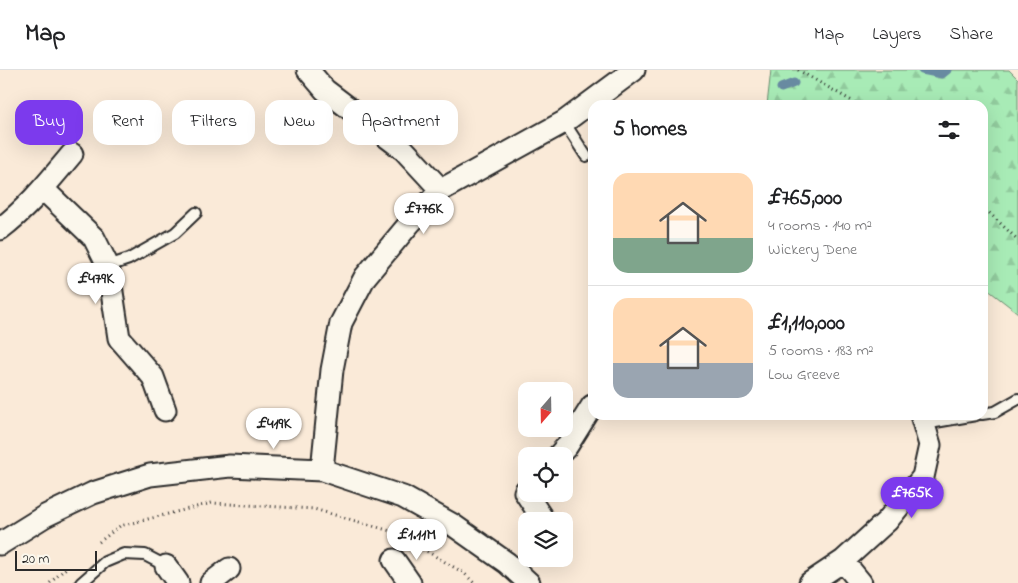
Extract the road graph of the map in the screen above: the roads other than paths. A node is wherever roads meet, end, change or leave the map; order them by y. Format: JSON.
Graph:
{"nodes":[{"id":1,"x":308,"y":70,"type":"edge"},
{"id":2,"x":627,"y":72,"type":"edge"},
{"id":3,"x":592,"y":100,"type":"edge"},
{"id":4,"x":588,"y":103,"type":"edge"},
{"id":5,"x":564,"y":122,"type":"junction"},
{"id":6,"x":72,"y":154,"type":"dead end"},
{"id":7,"x":586,"y":156,"type":"dead end"},
{"id":8,"x":43,"y":189,"type":"junction"},
{"id":9,"x":441,"y":190,"type":"junction"},
{"id":10,"x":196,"y":213,"type":"dead end"},
{"id":11,"x":0,"y":229,"type":"edge"},
{"id":12,"x":108,"y":266,"type":"junction"},
{"id":13,"x":1018,"y":399,"type":"edge"},
{"id":14,"x":165,"y":410,"type":"dead end"},
{"id":15,"x":588,"y":412,"type":"edge"},
{"id":16,"x":988,"y":413,"type":"edge"},
{"id":17,"x":923,"y":420,"type":"edge"},
{"id":18,"x":566,"y":447,"type":"edge"},
{"id":19,"x":322,"y":470,"type":"junction"},
{"id":20,"x":0,"y":544,"type":"edge"},
{"id":21,"x":394,"y":560,"type":"dead end"},
{"id":22,"x":843,"y":561,"type":"junction"},
{"id":23,"x":229,"y":569,"type":"dead end"},
{"id":24,"x":172,"y":575,"type":"edge"},
{"id":25,"x":81,"y":583,"type":"edge"},
{"id":26,"x":212,"y":583,"type":"edge"},
{"id":27,"x":410,"y":583,"type":"edge"},
{"id":28,"x":530,"y":583,"type":"edge"},
{"id":29,"x":810,"y":583,"type":"edge"},
{"id":30,"x":861,"y":583,"type":"edge"}],
"edges":[{"from":1,"to":9,"type":"street"},
{"from":2,"to":3,"type":"street"},
{"from":4,"to":5,"type":"street"},
{"from":5,"to":7,"type":"lane"},
{"from":5,"to":9,"type":"street"},
{"from":6,"to":8,"type":"street"},
{"from":8,"to":11,"type":"street"},
{"from":8,"to":12,"type":"street"},
{"from":9,"to":19,"type":"street"},
{"from":10,"to":12,"type":"lane"},
{"from":12,"to":14,"type":"street"},
{"from":13,"to":16,"type":"lane"},
{"from":15,"to":18,"type":"street"},
{"from":17,"to":22,"type":"street"},
{"from":19,"to":20,"type":"street"},
{"from":19,"to":28,"type":"street"},
{"from":21,"to":27,"type":"street"},
{"from":22,"to":29,"type":"street"},
{"from":22,"to":30,"type":"street"},
{"from":23,"to":26,"type":"street"},
{"from":24,"to":25,"type":"lane"}]}
